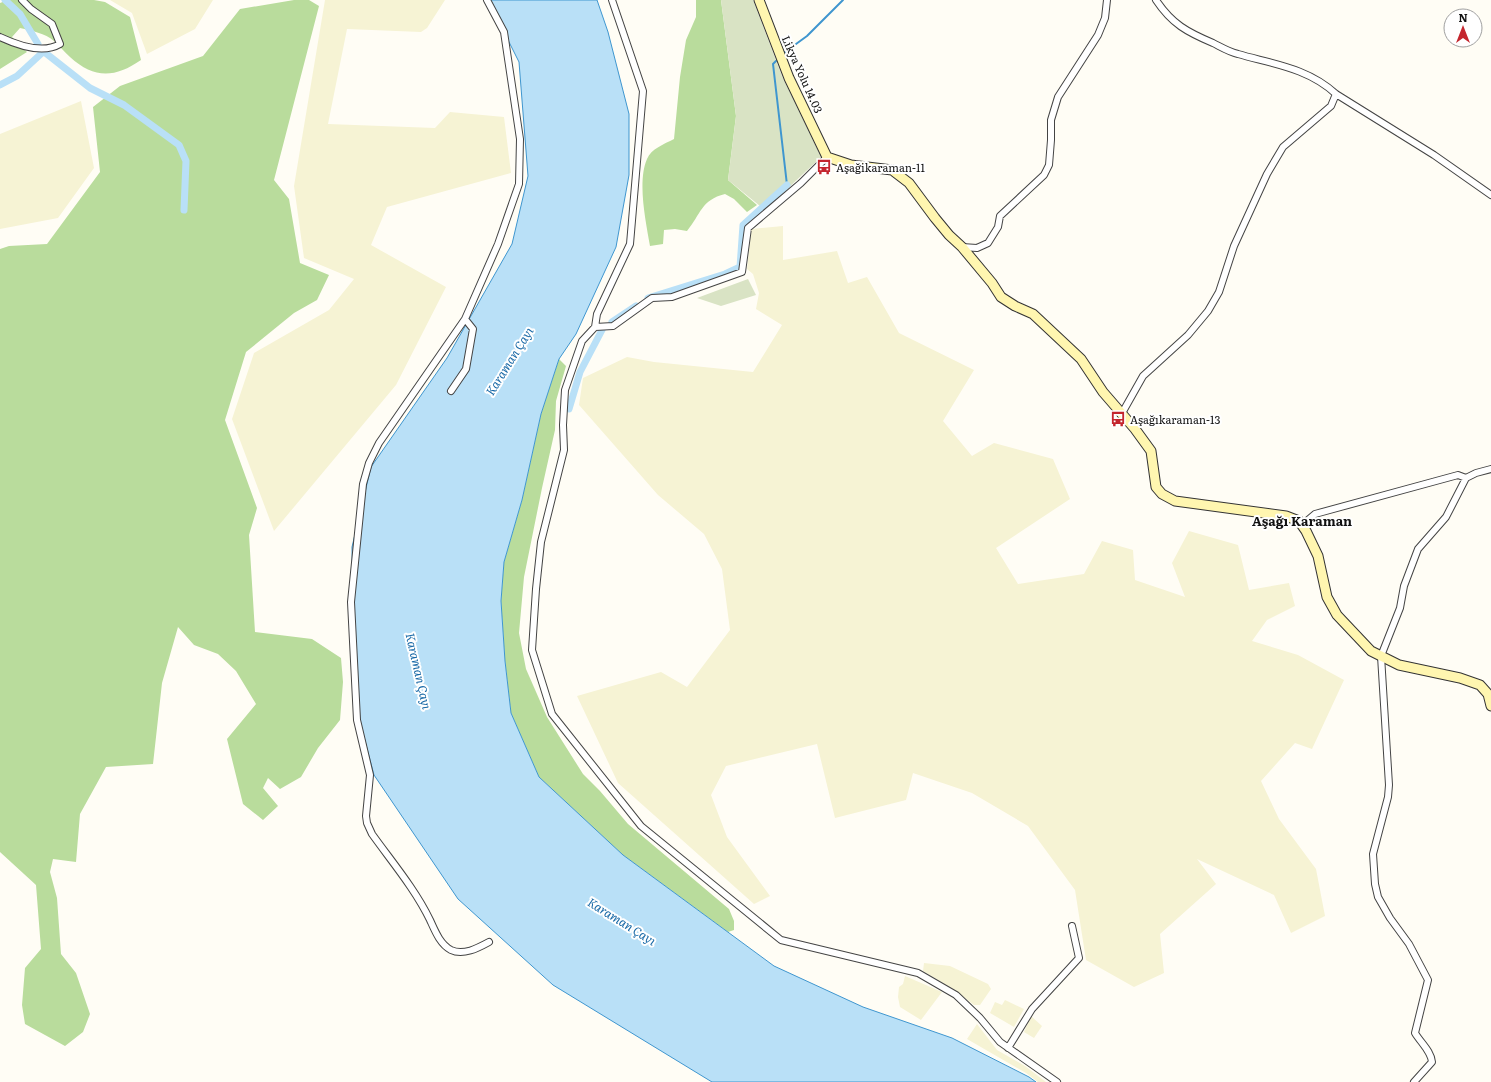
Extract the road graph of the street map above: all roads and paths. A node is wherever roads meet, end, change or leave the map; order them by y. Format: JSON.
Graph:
{"nodes":[{"id":1,"x":22,"y":0,"type":"edge"},
{"id":2,"x":487,"y":0,"type":"edge"},
{"id":3,"x":612,"y":0,"type":"edge"},
{"id":4,"x":759,"y":0,"type":"edge"},
{"id":5,"x":1106,"y":0,"type":"edge"},
{"id":6,"x":1156,"y":0,"type":"edge"},
{"id":7,"x":0,"y":38,"type":"edge"},
{"id":8,"x":1336,"y":94,"type":"junction"},
{"id":9,"x":827,"y":157,"type":"junction"},
{"id":10,"x":1491,"y":195,"type":"edge"},
{"id":11,"x":962,"y":247,"type":"junction"},
{"id":12,"x":465,"y":319,"type":"junction"},
{"id":13,"x":595,"y":328,"type":"junction"},
{"id":14,"x":451,"y":391,"type":"dead end"},
{"id":15,"x":1121,"y":415,"type":"junction"},
{"id":16,"x":1491,"y":469,"type":"edge"},
{"id":17,"x":1466,"y":478,"type":"junction"},
{"id":18,"x":1302,"y":525,"type":"junction"},
{"id":19,"x":1381,"y":656,"type":"junction"},
{"id":20,"x":1491,"y":706,"type":"edge"},
{"id":21,"x":1072,"y":926,"type":"dead end"},
{"id":22,"x":489,"y":942,"type":"dead end"},
{"id":23,"x":1008,"y":1048,"type":"junction"},
{"id":24,"x":1058,"y":1082,"type":"edge"},
{"id":25,"x":1414,"y":1082,"type":"edge"}],
"edges":[{"from":1,"to":7,"type":"street"},
{"from":2,"to":12,"type":"street"},
{"from":3,"to":13,"type":"street"},
{"from":4,"to":9,"type":"street","name":"Likya Yolu 14.03"},
{"from":5,"to":11,"type":"street"},
{"from":6,"to":8,"type":"street"},
{"from":8,"to":10,"type":"street"},
{"from":8,"to":15,"type":"street"},
{"from":9,"to":11,"type":"street"},
{"from":9,"to":13,"type":"street"},
{"from":11,"to":15,"type":"street"},
{"from":12,"to":14,"type":"street"},
{"from":12,"to":22,"type":"street"},
{"from":13,"to":23,"type":"street"},
{"from":15,"to":18,"type":"street"},
{"from":16,"to":17,"type":"street"},
{"from":17,"to":18,"type":"street"},
{"from":17,"to":19,"type":"street"},
{"from":18,"to":19,"type":"street"},
{"from":19,"to":20,"type":"street"},
{"from":19,"to":25,"type":"street"},
{"from":21,"to":23,"type":"street"},
{"from":23,"to":24,"type":"street"}]}
